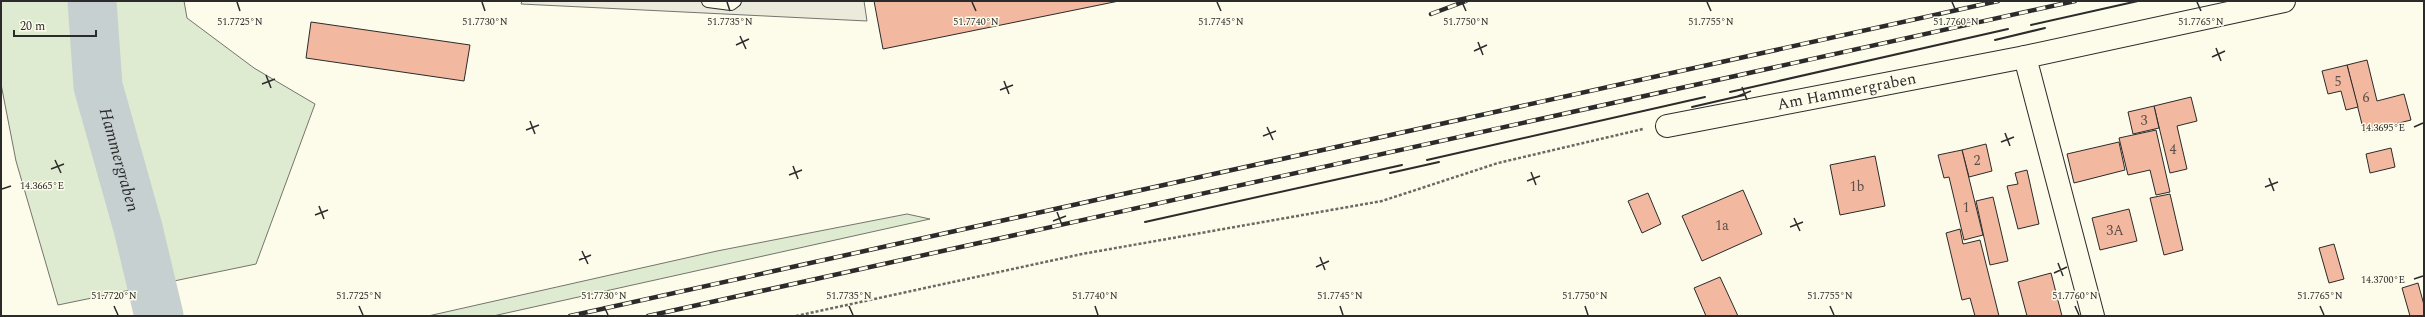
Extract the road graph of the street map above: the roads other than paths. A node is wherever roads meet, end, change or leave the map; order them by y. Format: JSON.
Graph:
{"nodes":[{"id":1,"x":708,"y":1,"type":"edge"},
{"id":2,"x":735,"y":1,"type":"edge"},
{"id":3,"x":2284,"y":1,"type":"edge"},
{"id":4,"x":2025,"y":57,"type":"junction"},
{"id":5,"x":1667,"y":126,"type":"road end"},
{"id":6,"x":2093,"y":316,"type":"edge"}],
"edges":[{"from":1,"to":2,"type":"lane"},
{"from":3,"to":4,"type":"street","name":"Am Hammergraben"},
{"from":4,"to":5,"type":"street","name":"Am Hammergraben"},
{"from":4,"to":6,"type":"street"}]}
